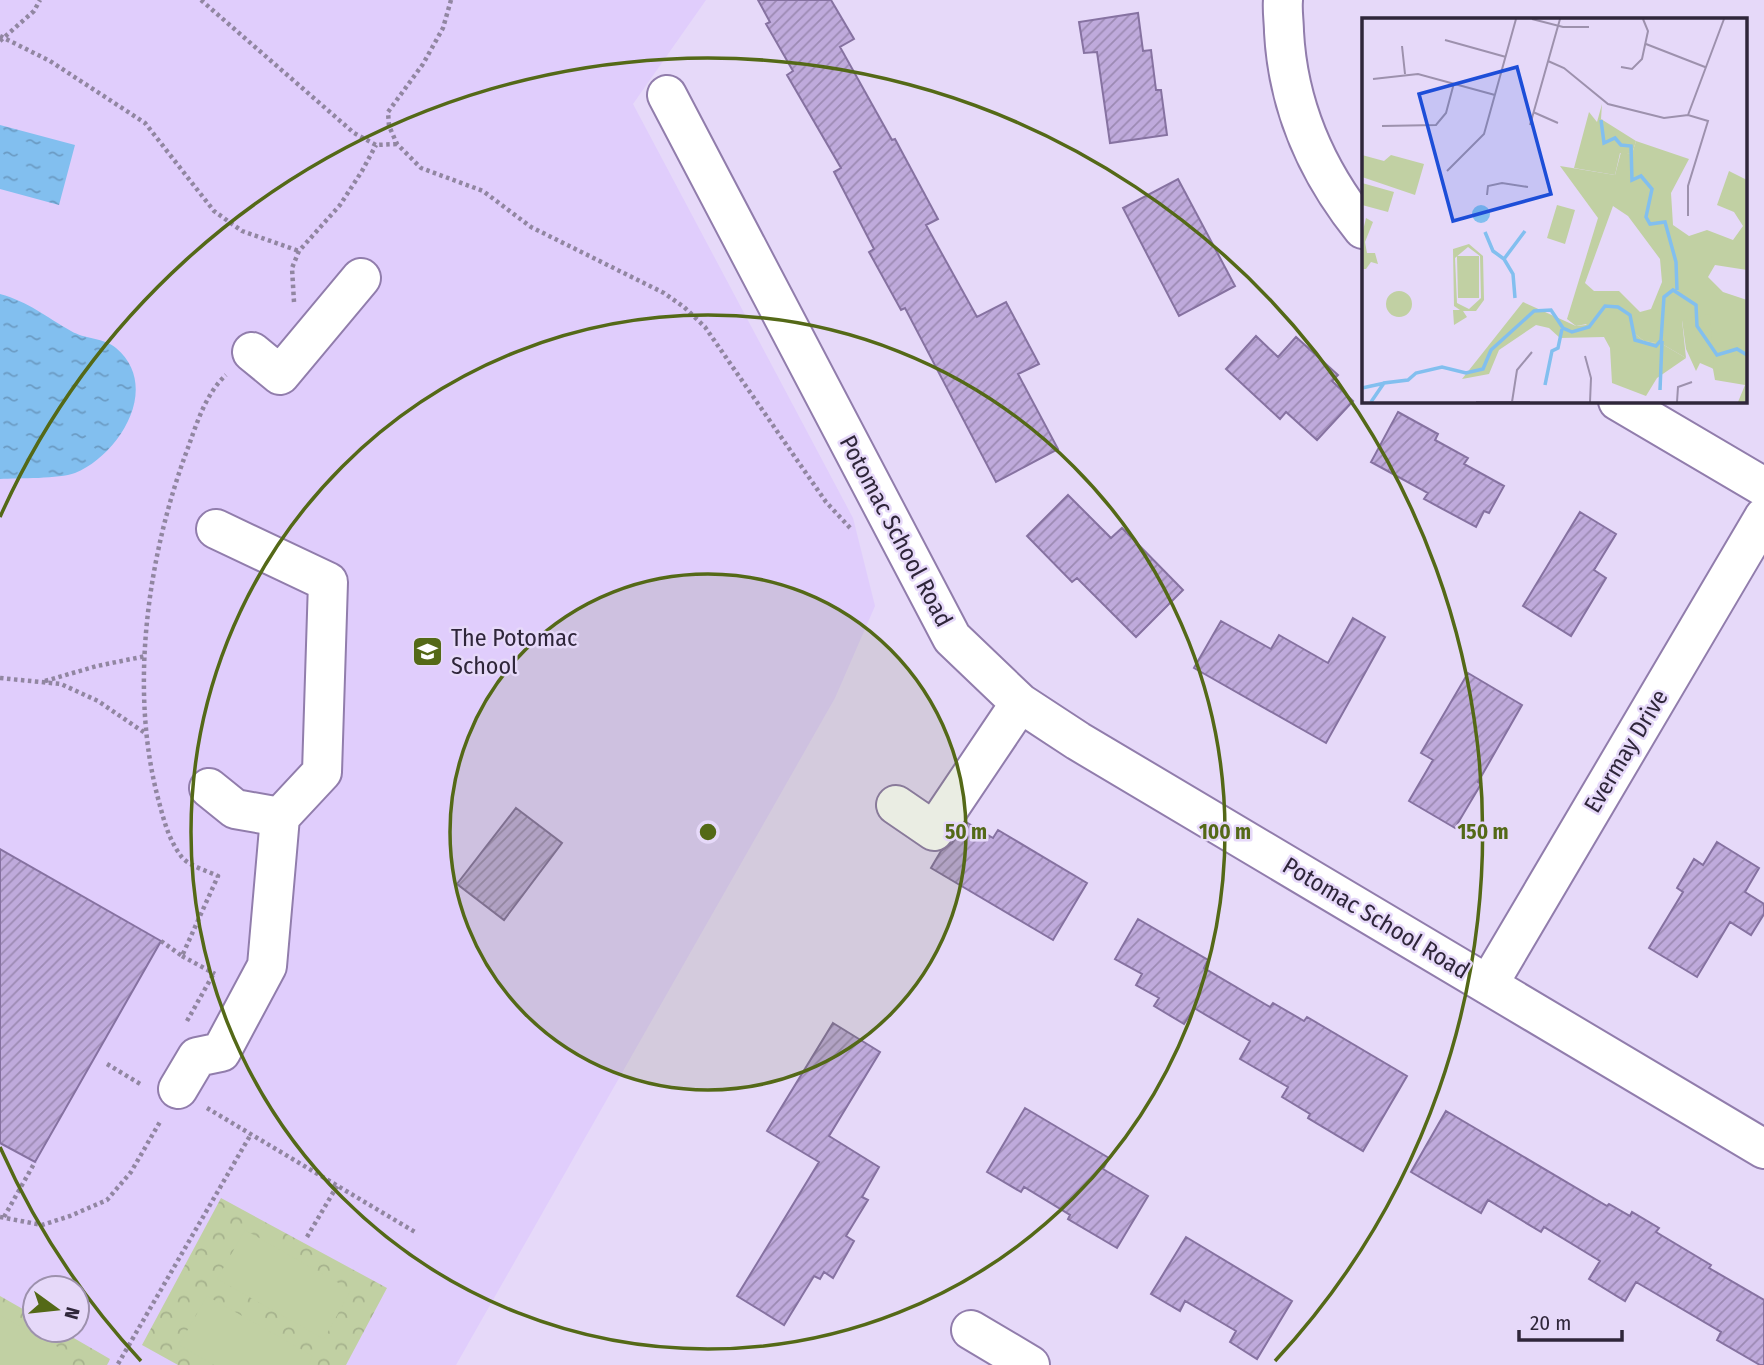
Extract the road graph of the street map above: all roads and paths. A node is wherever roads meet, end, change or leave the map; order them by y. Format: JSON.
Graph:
{"nodes":[{"id":1,"x":40,"y":0,"type":"edge"},
{"id":2,"x":201,"y":0,"type":"edge"},
{"id":3,"x":451,"y":0,"type":"edge"},
{"id":4,"x":1283,"y":0,"type":"edge"},
{"id":5,"x":1,"y":38,"type":"edge"},
{"id":6,"x":667,"y":94,"type":"dead end"},
{"id":7,"x":397,"y":144,"type":"junction"},
{"id":8,"x":1362,"y":228,"type":"edge"},
{"id":9,"x":299,"y":251,"type":"dead end"},
{"id":10,"x":361,"y":278,"type":"dead end"},
{"id":11,"x":252,"y":352,"type":"dead end"},
{"id":12,"x":1620,"y":402,"type":"edge"},
{"id":13,"x":1764,"y":487,"type":"edge"},
{"id":14,"x":1764,"y":517,"type":"edge"},
{"id":15,"x":216,"y":529,"type":"dead end"},
{"id":16,"x":858,"y":538,"type":"dead end"},
{"id":17,"x":146,"y":656,"type":"dead end"},
{"id":18,"x":0,"y":678,"type":"edge"},
{"id":19,"x":41,"y":682,"type":"junction"},
{"id":20,"x":1020,"y":703,"type":"junction"},
{"id":21,"x":145,"y":734,"type":"dead end"},
{"id":22,"x":209,"y":788,"type":"dead end"},
{"id":23,"x":896,"y":805,"type":"dead end"},
{"id":24,"x":280,"y":817,"type":"junction"},
{"id":25,"x":218,"y":876,"type":"dead end"},
{"id":26,"x":161,"y":941,"type":"dead end"},
{"id":27,"x":182,"y":956,"type":"junction"},
{"id":28,"x":220,"y":976,"type":"dead end"},
{"id":29,"x":1488,"y":985,"type":"junction"},
{"id":30,"x":107,"y":1064,"type":"dead end"},
{"id":31,"x":178,"y":1089,"type":"junction"},
{"id":32,"x":251,"y":1134,"type":"junction"},
{"id":33,"x":1764,"y":1149,"type":"edge"},
{"id":34,"x":35,"y":1162,"type":"dead end"},
{"id":35,"x":337,"y":1186,"type":"junction"},
{"id":36,"x":2,"y":1217,"type":"edge"},
{"id":37,"x":415,"y":1232,"type":"dead end"},
{"id":38,"x":307,"y":1237,"type":"dead end"},
{"id":39,"x":971,"y":1330,"type":"dead end"},
{"id":40,"x":119,"y":1365,"type":"edge"},
{"id":41,"x":1030,"y":1365,"type":"edge"}],
"edges":[{"from":1,"to":5,"type":"path"},
{"from":2,"to":7,"type":"path"},
{"from":3,"to":7,"type":"path"},
{"from":4,"to":8,"type":"street"},
{"from":5,"to":9,"type":"path"},
{"from":6,"to":20,"type":"street","name":"Potomac School Road"},
{"from":7,"to":16,"type":"path"},
{"from":10,"to":11,"type":"street"},
{"from":12,"to":13,"type":"street"},
{"from":14,"to":29,"type":"street","name":"Evermay Drive"},
{"from":15,"to":24,"type":"street"},
{"from":17,"to":19,"type":"path"},
{"from":18,"to":19,"type":"path"},
{"from":19,"to":21,"type":"path"},
{"from":20,"to":23,"type":"street"},
{"from":20,"to":29,"type":"street","name":"Potomac School Road"},
{"from":22,"to":24,"type":"street"},
{"from":24,"to":31,"type":"street"},
{"from":25,"to":27,"type":"path"},
{"from":26,"to":27,"type":"path"},
{"from":27,"to":28,"type":"path"},
{"from":29,"to":33,"type":"street","name":"Potomac School Road"},
{"from":30,"to":31,"type":"path"},
{"from":31,"to":32,"type":"path"},
{"from":31,"to":36,"type":"path"},
{"from":32,"to":35,"type":"path"},
{"from":32,"to":40,"type":"path"},
{"from":34,"to":36,"type":"path"},
{"from":35,"to":37,"type":"path"},
{"from":35,"to":38,"type":"path"},
{"from":39,"to":41,"type":"street"}]}
